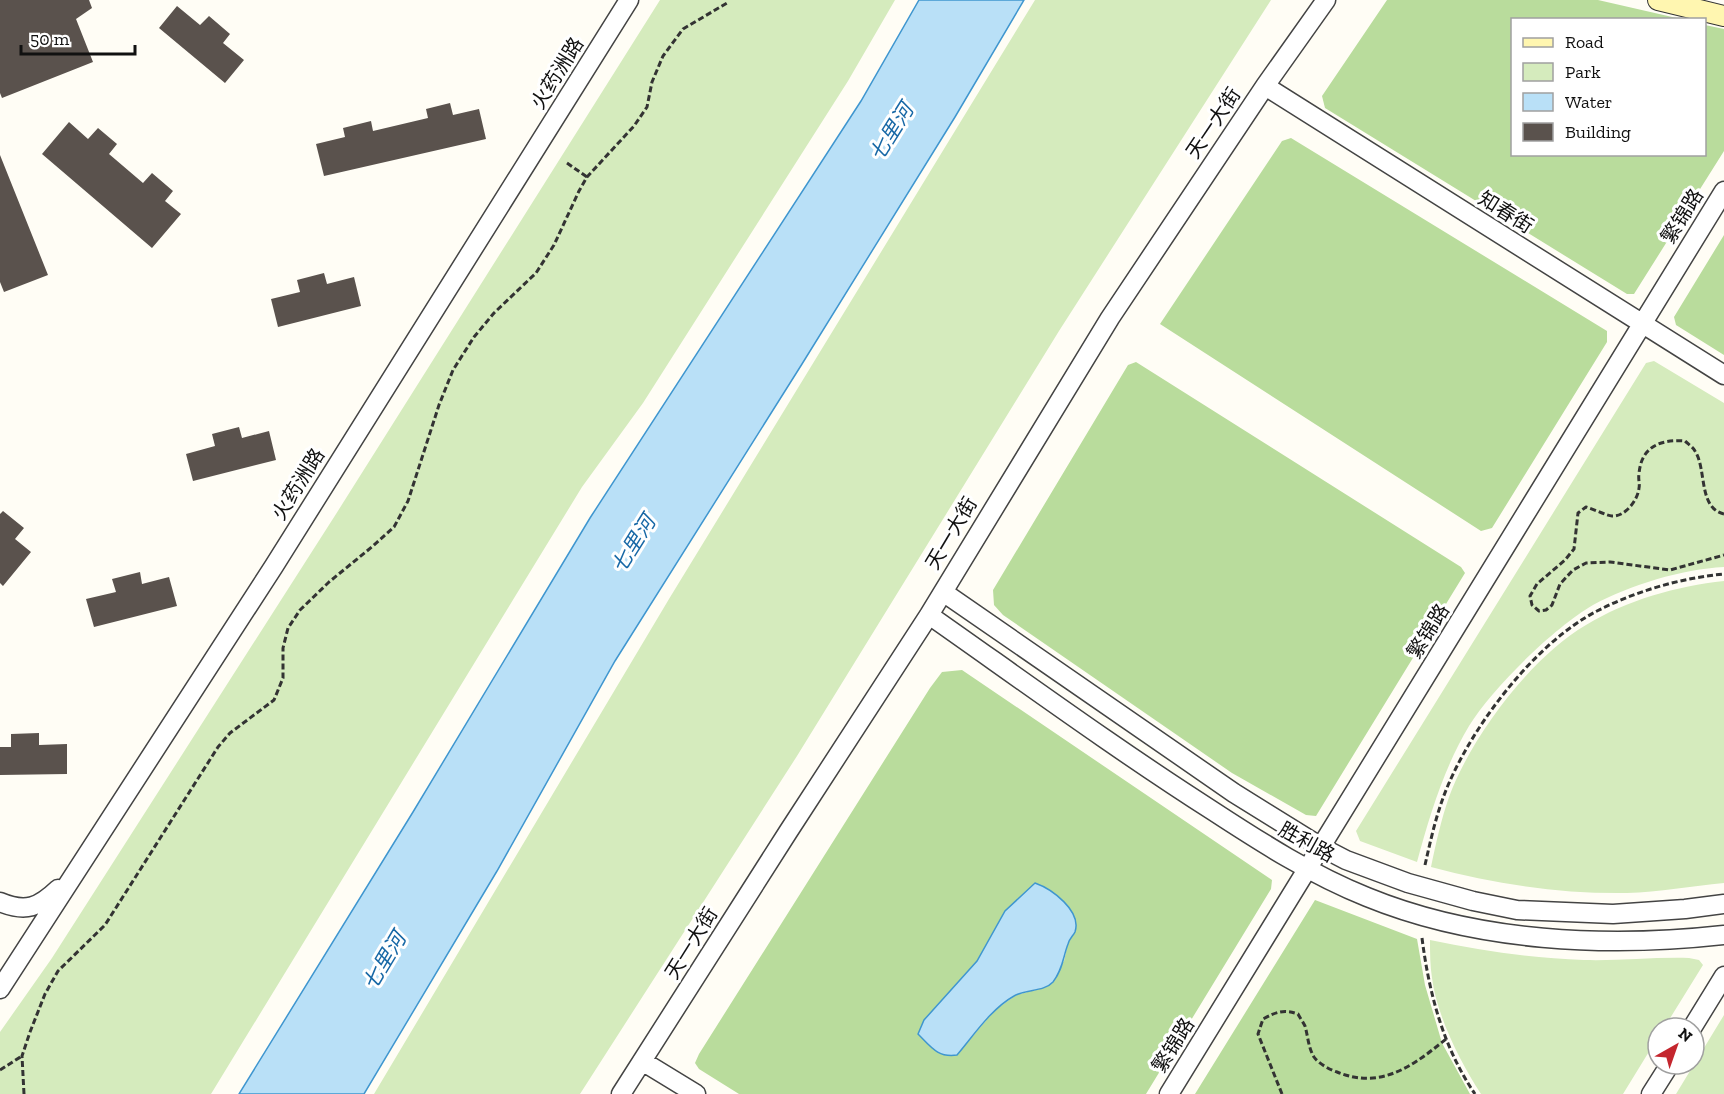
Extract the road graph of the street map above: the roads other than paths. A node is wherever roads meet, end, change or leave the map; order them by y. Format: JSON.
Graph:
{"nodes":[{"id":1,"x":629,"y":0,"type":"edge"},
{"id":2,"x":1326,"y":0,"type":"edge"},
{"id":3,"x":1658,"y":0,"type":"edge"},
{"id":4,"x":1724,"y":16,"type":"edge"},
{"id":5,"x":1265,"y":86,"type":"junction"},
{"id":6,"x":1724,"y":191,"type":"edge"},
{"id":7,"x":1641,"y":324,"type":"junction"},
{"id":8,"x":1724,"y":375,"type":"edge"},
{"id":9,"x":943,"y":592,"type":"junction"},
{"id":10,"x":929,"y":615,"type":"junction"},
{"id":11,"x":1321,"y":847,"type":"junction"},
{"id":12,"x":1307,"y":870,"type":"junction"},
{"id":13,"x":77,"y":871,"type":"junction"},
{"id":14,"x":0,"y":902,"type":"edge"},
{"id":15,"x":1724,"y":903,"type":"edge"},
{"id":16,"x":1724,"y":935,"type":"edge"},
{"id":17,"x":1724,"y":976,"type":"edge"},
{"id":18,"x":2,"y":979,"type":"edge"},
{"id":19,"x":1699,"y":1016,"type":"edge"},
{"id":20,"x":642,"y":1061,"type":"junction"},
{"id":21,"x":1662,"y":1076,"type":"edge"},
{"id":22,"x":621,"y":1094,"type":"edge"},
{"id":23,"x":696,"y":1094,"type":"edge"},
{"id":24,"x":1169,"y":1094,"type":"edge"},
{"id":25,"x":1651,"y":1094,"type":"edge"}],
"edges":[{"from":1,"to":13,"type":"street","name":"火药洲路"},
{"from":2,"to":5,"type":"street","name":"天一大街"},
{"from":3,"to":4,"type":"main road"},
{"from":5,"to":7,"type":"street","name":"知春街"},
{"from":5,"to":9,"type":"street","name":"天一大街"},
{"from":6,"to":7,"type":"street","name":"繁锦路"},
{"from":7,"to":8,"type":"street","name":"知春街"},
{"from":7,"to":11,"type":"street","name":"繁锦路"},
{"from":9,"to":10,"type":"street","name":"天一大街"},
{"from":9,"to":11,"type":"street"},
{"from":10,"to":12,"type":"street","name":"胜利路"},
{"from":10,"to":20,"type":"street","name":"天一大街"},
{"from":11,"to":12,"type":"street","name":"繁锦路"},
{"from":11,"to":15,"type":"street"},
{"from":12,"to":16,"type":"street","name":"胜利路"},
{"from":12,"to":24,"type":"street","name":"繁锦路"},
{"from":13,"to":14,"type":"street"},
{"from":13,"to":18,"type":"street","name":"火药洲路"},
{"from":17,"to":19,"type":"street"},
{"from":20,"to":22,"type":"street","name":"天一大街"},
{"from":20,"to":23,"type":"street"},
{"from":21,"to":25,"type":"street"}]}
